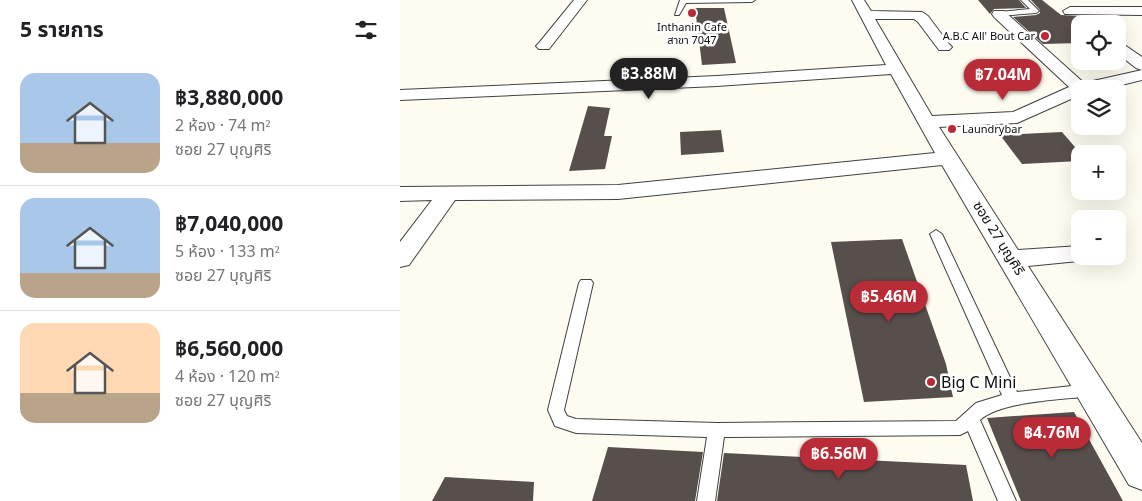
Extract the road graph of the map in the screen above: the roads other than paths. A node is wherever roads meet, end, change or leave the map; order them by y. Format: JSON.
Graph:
{"nodes":[{"id":1,"x":581,"y":0,"type":"edge"},
{"id":2,"x":752,"y":0,"type":"edge"},
{"id":3,"x":1024,"y":0,"type":"edge"},
{"id":4,"x":683,"y":1,"type":"edge"},
{"id":5,"x":862,"y":7,"type":"edge"},
{"id":6,"x":1142,"y":11,"type":"edge"},
{"id":7,"x":677,"y":14,"type":"dead end"},
{"id":8,"x":999,"y":14,"type":"joint"},
{"id":9,"x":1075,"y":15,"type":"edge"},
{"id":10,"x":544,"y":46,"type":"dead end"},
{"id":11,"x":944,"y":47,"type":"dead end"},
{"id":12,"x":1126,"y":51,"type":"edge"},
{"id":13,"x":1126,"y":53,"type":"edge"},
{"id":14,"x":1142,"y":53,"type":"edge"},
{"id":15,"x":1142,"y":65,"type":"edge"},
{"id":16,"x":897,"y":69,"type":"junction"},
{"id":17,"x":1142,"y":74,"type":"edge"},
{"id":18,"x":1071,"y":80,"type":"edge"},
{"id":19,"x":1118,"y":80,"type":"edge"},
{"id":20,"x":1071,"y":93,"type":"edge"},
{"id":21,"x":400,"y":95,"type":"edge"},
{"id":22,"x":926,"y":122,"type":"junction"},
{"id":23,"x":949,"y":158,"type":"junction"},
{"id":24,"x":400,"y":194,"type":"edge"},
{"id":25,"x":448,"y":194,"type":"junction"},
{"id":26,"x":936,"y":234,"type":"dead end"},
{"id":27,"x":1071,"y":255,"type":"edge"},
{"id":28,"x":1011,"y":258,"type":"junction"},
{"id":29,"x":400,"y":259,"type":"edge"},
{"id":30,"x":586,"y":283,"type":"dead end"},
{"id":31,"x":1092,"y":390,"type":"junction"},
{"id":32,"x":1012,"y":399,"type":"junction"},
{"id":33,"x":970,"y":417,"type":"junction"},
{"id":34,"x":717,"y":430,"type":"junction"},
{"id":35,"x":1142,"y":474,"type":"edge"},
{"id":36,"x":706,"y":501,"type":"edge"},
{"id":37,"x":1007,"y":501,"type":"edge"}],
"edges":[{"from":1,"to":10,"type":"street"},
{"from":2,"to":4,"type":"lane"},
{"from":3,"to":8,"type":"lane"},
{"from":4,"to":7,"type":"lane"},
{"from":5,"to":11,"type":"street"},
{"from":5,"to":16,"type":"street","name":"ซอย 27 บุญศิริ"},
{"from":6,"to":9,"type":"street"},
{"from":8,"to":18,"type":"street"},
{"from":12,"to":14,"type":"street"},
{"from":13,"to":15,"type":"street"},
{"from":16,"to":21,"type":"street"},
{"from":16,"to":22,"type":"street","name":"ซอย 27 บุญศิริ"},
{"from":17,"to":19,"type":"street"},
{"from":20,"to":22,"type":"street"},
{"from":22,"to":23,"type":"street","name":"ซอย 27 บุญศิริ"},
{"from":23,"to":25,"type":"street"},
{"from":23,"to":28,"type":"street","name":"ซอย 27 บุญศิริ"},
{"from":24,"to":25,"type":"street"},
{"from":25,"to":29,"type":"street"},
{"from":26,"to":32,"type":"lane"},
{"from":27,"to":28,"type":"street"},
{"from":28,"to":31,"type":"street","name":"ซอย 27 บุญศิริ"},
{"from":30,"to":34,"type":"lane"},
{"from":31,"to":32,"type":"lane"},
{"from":31,"to":35,"type":"street","name":"ซอย 27 บุญศิริ"},
{"from":32,"to":33,"type":"lane"},
{"from":33,"to":34,"type":"lane"},
{"from":33,"to":37,"type":"lane"},
{"from":34,"to":36,"type":"lane"}]}
